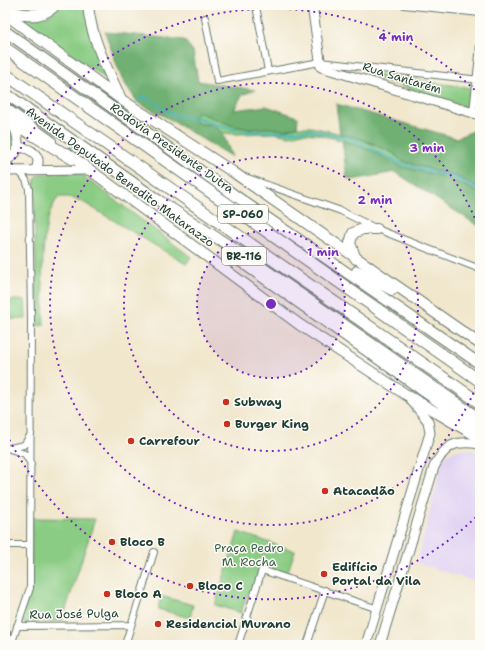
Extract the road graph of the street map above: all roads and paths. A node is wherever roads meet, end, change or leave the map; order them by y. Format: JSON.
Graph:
{"nodes":[{"id":1,"x":55,"y":5,"type":"edge"},
{"id":2,"x":88,"y":5,"type":"edge"},
{"id":3,"x":312,"y":5,"type":"edge"},
{"id":4,"x":404,"y":5,"type":"edge"},
{"id":5,"x":256,"y":6,"type":"dead end"},
{"id":6,"x":5,"y":9,"type":"edge"},
{"id":7,"x":480,"y":13,"type":"edge"},
{"id":8,"x":5,"y":14,"type":"edge"},
{"id":9,"x":205,"y":18,"type":"dead end"},
{"id":10,"x":5,"y":31,"type":"edge"},
{"id":11,"x":480,"y":45,"type":"edge"},
{"id":12,"x":5,"y":48,"type":"edge"},
{"id":13,"x":320,"y":62,"type":"junction"},
{"id":14,"x":268,"y":71,"type":"junction"},
{"id":15,"x":5,"y":74,"type":"edge"},
{"id":16,"x":478,"y":80,"type":"edge"},
{"id":17,"x":5,"y":93,"type":"edge"},
{"id":18,"x":122,"y":100,"type":"junction"},
{"id":19,"x":5,"y":108,"type":"edge"},
{"id":20,"x":476,"y":113,"type":"edge"},
{"id":21,"x":8,"y":121,"type":"edge"},
{"id":22,"x":18,"y":147,"type":"junction"},
{"id":23,"x":74,"y":159,"type":"junction"},
{"id":24,"x":5,"y":160,"type":"edge"},
{"id":25,"x":89,"y":170,"type":"junction"},
{"id":26,"x":5,"y":171,"type":"edge"},
{"id":27,"x":35,"y":171,"type":"junction"},
{"id":28,"x":20,"y":172,"type":"junction"},
{"id":29,"x":233,"y":172,"type":"junction"},
{"id":30,"x":158,"y":200,"type":"junction"},
{"id":31,"x":377,"y":229,"type":"junction"},
{"id":32,"x":304,"y":242,"type":"junction"},
{"id":33,"x":356,"y":259,"type":"junction"},
{"id":34,"x":480,"y":269,"type":"edge"},
{"id":35,"x":414,"y":299,"type":"junction"},
{"id":36,"x":480,"y":344,"type":"edge"},
{"id":37,"x":480,"y":364,"type":"edge"},
{"id":38,"x":480,"y":381,"type":"edge"},
{"id":39,"x":405,"y":394,"type":"junction"},
{"id":40,"x":480,"y":404,"type":"edge"},
{"id":41,"x":480,"y":419,"type":"edge"},
{"id":42,"x":480,"y":431,"type":"edge"},
{"id":43,"x":31,"y":433,"type":"junction"},
{"id":44,"x":480,"y":438,"type":"edge"},
{"id":45,"x":480,"y":444,"type":"edge"},
{"id":46,"x":8,"y":449,"type":"edge"},
{"id":47,"x":31,"y":464,"type":"junction"},
{"id":48,"x":5,"y":545,"type":"edge"},
{"id":49,"x":30,"y":545,"type":"junction"},
{"id":50,"x":154,"y":552,"type":"dead end"},
{"id":51,"x":325,"y":590,"type":"junction"},
{"id":52,"x":378,"y":610,"type":"junction"},
{"id":53,"x":387,"y":622,"type":"junction"},
{"id":54,"x":131,"y":625,"type":"junction"},
{"id":55,"x":17,"y":626,"type":"junction"},
{"id":56,"x":11,"y":645,"type":"edge"},
{"id":57,"x":125,"y":645,"type":"edge"},
{"id":58,"x":238,"y":645,"type":"edge"},
{"id":59,"x":307,"y":645,"type":"edge"},
{"id":60,"x":366,"y":645,"type":"edge"},
{"id":61,"x":380,"y":645,"type":"edge"}],
"edges":[{"from":1,"to":6,"type":"highway"},
{"from":2,"to":18,"type":"main road"},
{"from":3,"to":13,"type":"main road"},
{"from":4,"to":7,"type":"street"},
{"from":5,"to":14,"type":"street"},
{"from":8,"to":18,"type":"main road"},
{"from":9,"to":14,"type":"street"},
{"from":10,"to":32,"type":"main road","name":"Rodovia Presidente Dutra"},
{"from":11,"to":16,"type":"street"},
{"from":12,"to":38,"type":"highway","name":"Rodovia Presidente Dutra","number":"SP-060"},
{"from":13,"to":14,"type":"street"},
{"from":13,"to":16,"type":"street"},
{"from":13,"to":20,"type":"main road","name":"Rua Santarém"},
{"from":15,"to":40,"type":"highway","number":"SP-060"},
{"from":16,"to":20,"type":"street"},
{"from":17,"to":30,"type":"main road","number":"BR-116"},
{"from":18,"to":29,"type":"main road"},
{"from":19,"to":23,"type":"main road","name":"Avenida Deputado Benedito Matarazzo"},
{"from":21,"to":22,"type":"main road"},
{"from":21,"to":23,"type":"highway"},
{"from":22,"to":24,"type":"main road"},
{"from":22,"to":27,"type":"main road"},
{"from":23,"to":25,"type":"main road","name":"Avenida Deputado Benedito Matarazzo"},
{"from":25,"to":27,"type":"main road"},
{"from":25,"to":39,"type":"main road","name":"Avenida Deputado Benedito Matarazzo"},
{"from":26,"to":28,"type":"main road"},
{"from":27,"to":28,"type":"main road"},
{"from":28,"to":43,"type":"street"},
{"from":29,"to":31,"type":"street"},
{"from":29,"to":33,"type":"main road"},
{"from":30,"to":41,"type":"main road","number":"BR-116"},
{"from":30,"to":42,"type":"main road"},
{"from":31,"to":33,"type":"main road"},
{"from":31,"to":34,"type":"street"},
{"from":32,"to":35,"type":"main road"},
{"from":32,"to":37,"type":"main road","name":"Rodovia Presidente Dutra"},
{"from":33,"to":35,"type":"main road"},
{"from":35,"to":36,"type":"main road"},
{"from":39,"to":44,"type":"main road","name":"Avenida Deputado Benedito Matarazzo"},
{"from":39,"to":52,"type":"main road"},
{"from":43,"to":46,"type":"street"},
{"from":43,"to":47,"type":"street"},
{"from":45,"to":53,"type":"main road"},
{"from":46,"to":47,"type":"street"},
{"from":47,"to":49,"type":"street"},
{"from":48,"to":49,"type":"street"},
{"from":49,"to":55,"type":"street"},
{"from":50,"to":54,"type":"street"},
{"from":51,"to":52,"type":"street"},
{"from":51,"to":58,"type":"street"},
{"from":51,"to":59,"type":"street"},
{"from":52,"to":53,"type":"main road"},
{"from":52,"to":60,"type":"main road"},
{"from":53,"to":61,"type":"main road"},
{"from":54,"to":55,"type":"street","name":"Rua José Pulga"},
{"from":54,"to":57,"type":"street"},
{"from":55,"to":56,"type":"street"}]}
